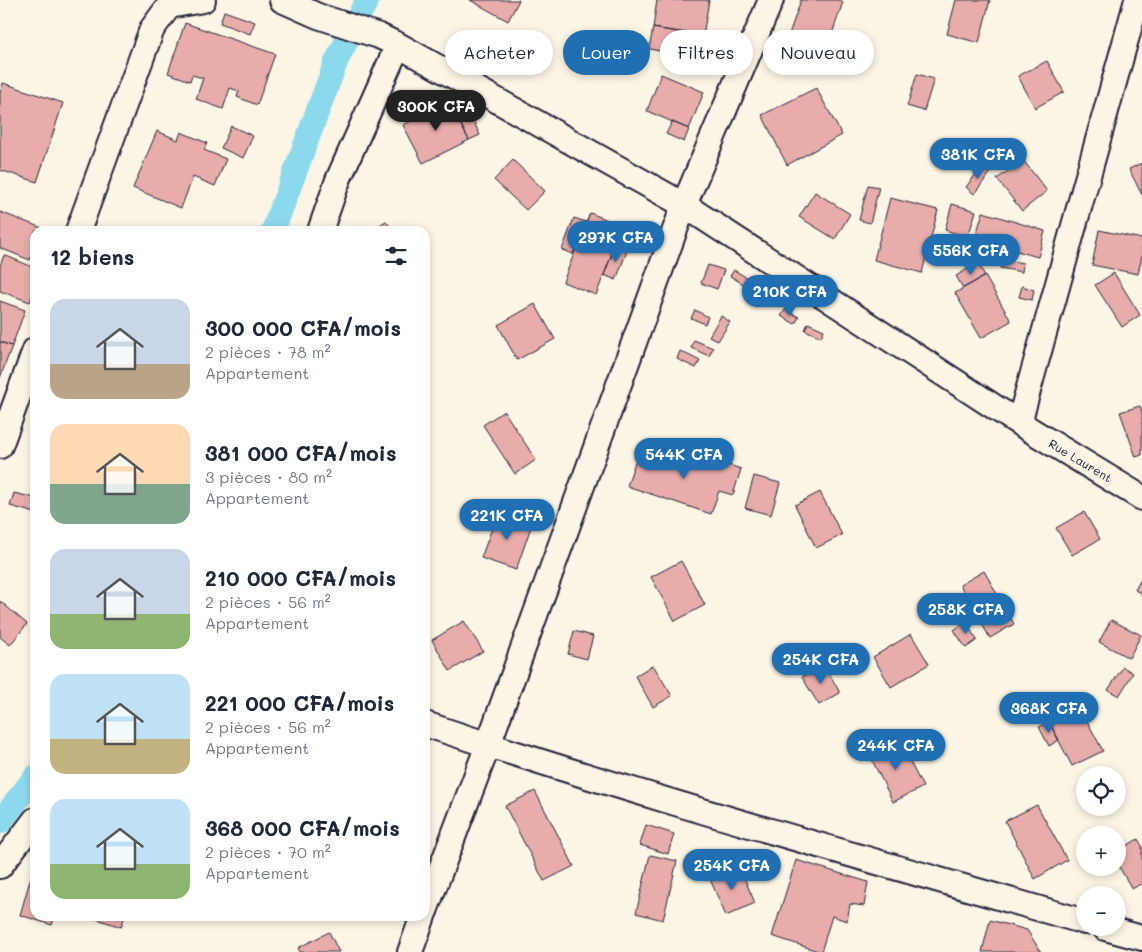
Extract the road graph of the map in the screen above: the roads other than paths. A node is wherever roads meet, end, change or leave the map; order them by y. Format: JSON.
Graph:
{"nodes":[{"id":1,"x":202,"y":0,"type":"edge"},
{"id":2,"x":282,"y":0,"type":"edge"},
{"id":3,"x":771,"y":0,"type":"edge"},
{"id":4,"x":1138,"y":0,"type":"edge"},
{"id":5,"x":171,"y":3,"type":"edge"},
{"id":6,"x":388,"y":40,"type":"junction"},
{"id":7,"x":684,"y":205,"type":"junction"},
{"id":8,"x":80,"y":226,"type":"edge"},
{"id":9,"x":322,"y":226,"type":"edge"},
{"id":10,"x":30,"y":360,"type":"edge"},
{"id":11,"x":7,"y":408,"type":"edge"},
{"id":12,"x":1019,"y":423,"type":"junction"},
{"id":13,"x":0,"y":446,"type":"edge"},
{"id":14,"x":1142,"y":498,"type":"edge"},
{"id":15,"x":430,"y":726,"type":"edge"},
{"id":16,"x":488,"y":745,"type":"junction"},
{"id":17,"x":30,"y":827,"type":"edge"},
{"id":18,"x":0,"y":866,"type":"edge"},
{"id":19,"x":430,"y":898,"type":"edge"},
{"id":20,"x":1076,"y":919,"type":"edge"},
{"id":21,"x":421,"y":921,"type":"edge"},
{"id":22,"x":1126,"y":934,"type":"edge"},
{"id":23,"x":1142,"y":938,"type":"edge"},
{"id":24,"x":410,"y":952,"type":"edge"}],
"edges":[{"from":1,"to":5,"type":"street"},
{"from":2,"to":6,"type":"street","name":"Rue Laurent"},
{"from":3,"to":7,"type":"street"},
{"from":4,"to":12,"type":"street"},
{"from":5,"to":8,"type":"street"},
{"from":6,"to":7,"type":"street","name":"Rue Laurent"},
{"from":6,"to":9,"type":"street"},
{"from":7,"to":12,"type":"street","name":"Rue Laurent"},
{"from":7,"to":16,"type":"street"},
{"from":10,"to":11,"type":"street"},
{"from":11,"to":13,"type":"street"},
{"from":12,"to":14,"type":"street","name":"Rue Laurent"},
{"from":15,"to":16,"type":"street"},
{"from":16,"to":19,"type":"street"},
{"from":16,"to":20,"type":"street"},
{"from":17,"to":18,"type":"street"},
{"from":21,"to":24,"type":"street"},
{"from":22,"to":23,"type":"street"}]}
